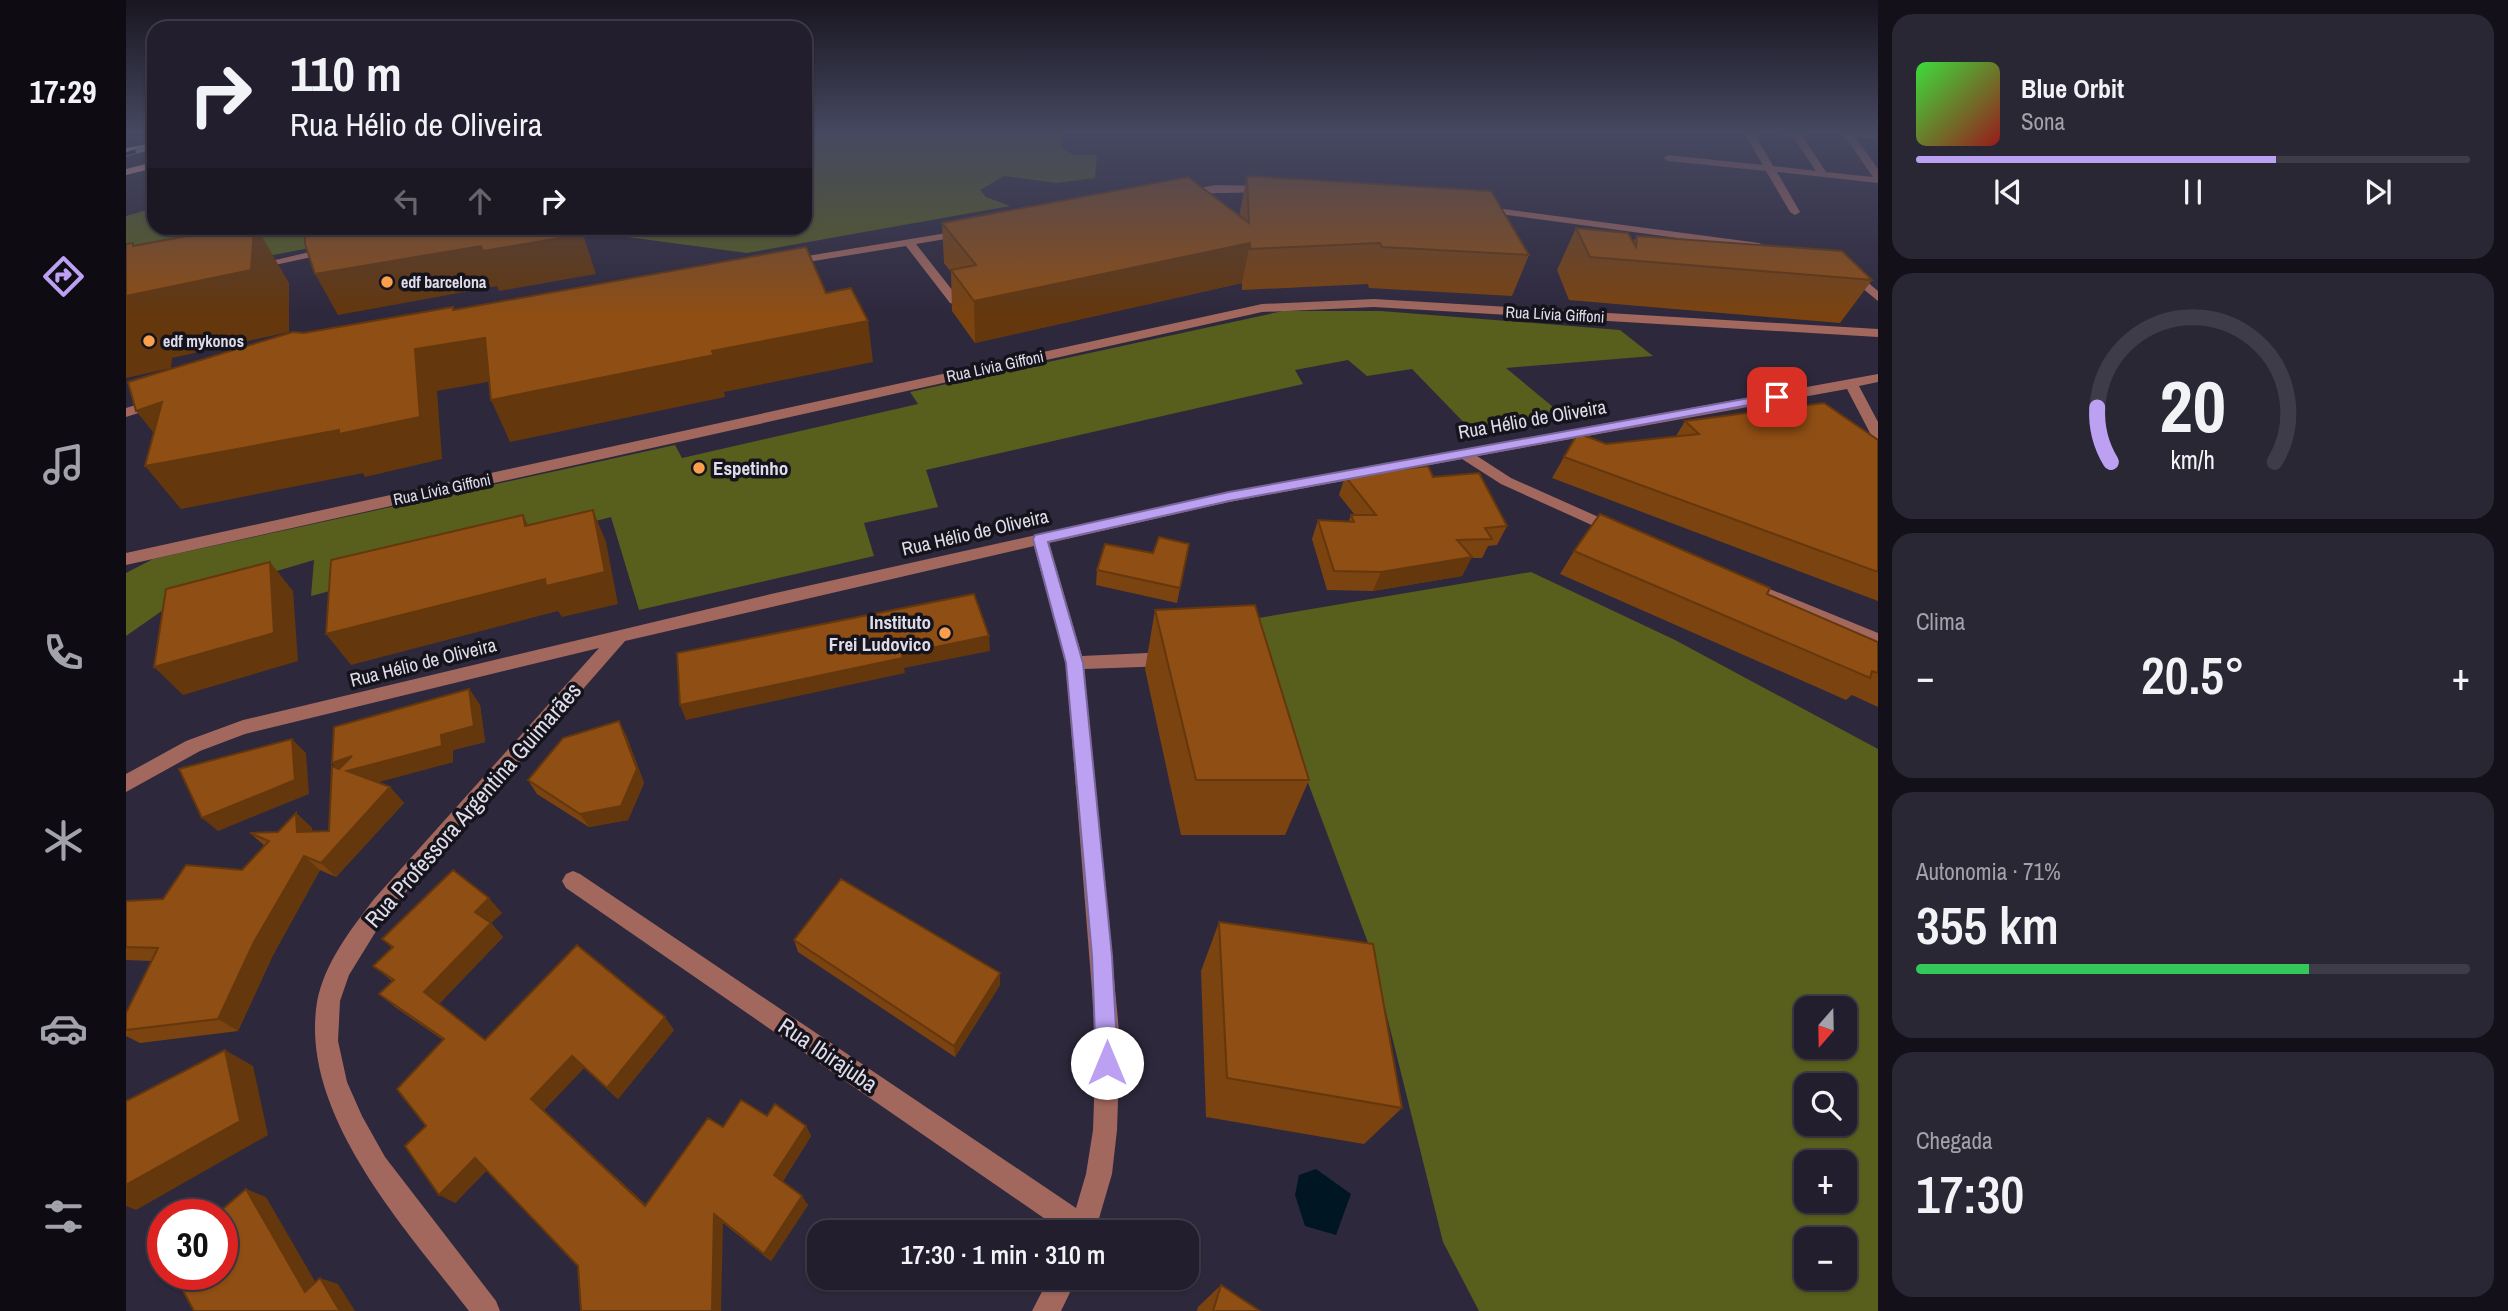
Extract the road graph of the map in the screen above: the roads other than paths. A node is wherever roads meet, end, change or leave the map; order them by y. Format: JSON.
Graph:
{"nodes":[{"id":1,"x":1185,"y":192,"type":"edge"},
{"id":2,"x":1783,"y":192,"type":"edge"},
{"id":3,"x":1171,"y":194,"type":"edge"},
{"id":4,"x":1463,"y":206,"type":"edge"},
{"id":5,"x":1795,"y":212,"type":"dead end"},
{"id":6,"x":975,"y":231,"type":"edge"},
{"id":7,"x":909,"y":243,"type":"junction"},
{"id":8,"x":345,"y":247,"type":"edge"},
{"id":9,"x":1777,"y":249,"type":"edge"},
{"id":10,"x":777,"y":264,"type":"edge"},
{"id":11,"x":249,"y":268,"type":"edge"},
{"id":12,"x":1841,"y":268,"type":"edge"},
{"id":13,"x":1878,"y":297,"type":"edge"},
{"id":14,"x":954,"y":300,"type":"edge"},
{"id":15,"x":1878,"y":333,"type":"edge"},
{"id":16,"x":1878,"y":379,"type":"edge"},
{"id":17,"x":1851,"y":384,"type":"junction"},
{"id":18,"x":170,"y":398,"type":"edge"},
{"id":19,"x":126,"y":413,"type":"edge"},
{"id":20,"x":1878,"y":435,"type":"edge"},
{"id":21,"x":1462,"y":453,"type":"junction"},
{"id":22,"x":1040,"y":539,"type":"junction"},
{"id":23,"x":1636,"y":539,"type":"edge"},
{"id":24,"x":128,"y":559,"type":"edge"},
{"id":25,"x":1736,"y":581,"type":"edge"},
{"id":26,"x":620,"y":635,"type":"junction"},
{"id":27,"x":1878,"y":640,"type":"edge"},
{"id":28,"x":1182,"y":658,"type":"edge"},
{"id":29,"x":1074,"y":663,"type":"junction"},
{"id":30,"x":126,"y":784,"type":"edge"},
{"id":31,"x":573,"y":881,"type":"dead end"},
{"id":32,"x":1067,"y":1220,"type":"edge"},
{"id":33,"x":1085,"y":1220,"type":"edge"},
{"id":34,"x":1057,"y":1290,"type":"edge"},
{"id":35,"x":486,"y":1311,"type":"edge"},
{"id":36,"x":1046,"y":1311,"type":"edge"}],
"edges":[{"from":1,"to":3,"type":"street"},
{"from":2,"to":5,"type":"street"},
{"from":4,"to":9,"type":"street"},
{"from":6,"to":7,"type":"street"},
{"from":7,"to":10,"type":"street"},
{"from":7,"to":14,"type":"street"},
{"from":8,"to":11,"type":"street"},
{"from":12,"to":13,"type":"street"},
{"from":15,"to":24,"type":"street","name":"Rua Lívia Giffoni"},
{"from":16,"to":17,"type":"street","name":"Rua Hélio de Oliveira"},
{"from":17,"to":20,"type":"street"},
{"from":17,"to":21,"type":"street","name":"Rua Hélio de Oliveira"},
{"from":18,"to":19,"type":"street"},
{"from":21,"to":22,"type":"street","name":"Rua Hélio de Oliveira"},
{"from":21,"to":23,"type":"street"},
{"from":22,"to":26,"type":"street","name":"Rua Hélio de Oliveira"},
{"from":22,"to":29,"type":"street"},
{"from":25,"to":27,"type":"street"},
{"from":26,"to":30,"type":"street","name":"Rua Hélio de Oliveira"},
{"from":26,"to":35,"type":"street","name":"Rua Professora Argentina Guimarães"},
{"from":28,"to":29,"type":"street"},
{"from":29,"to":33,"type":"street"},
{"from":31,"to":32,"type":"street","name":"Rua Ibirajuba"},
{"from":34,"to":36,"type":"street"}]}
